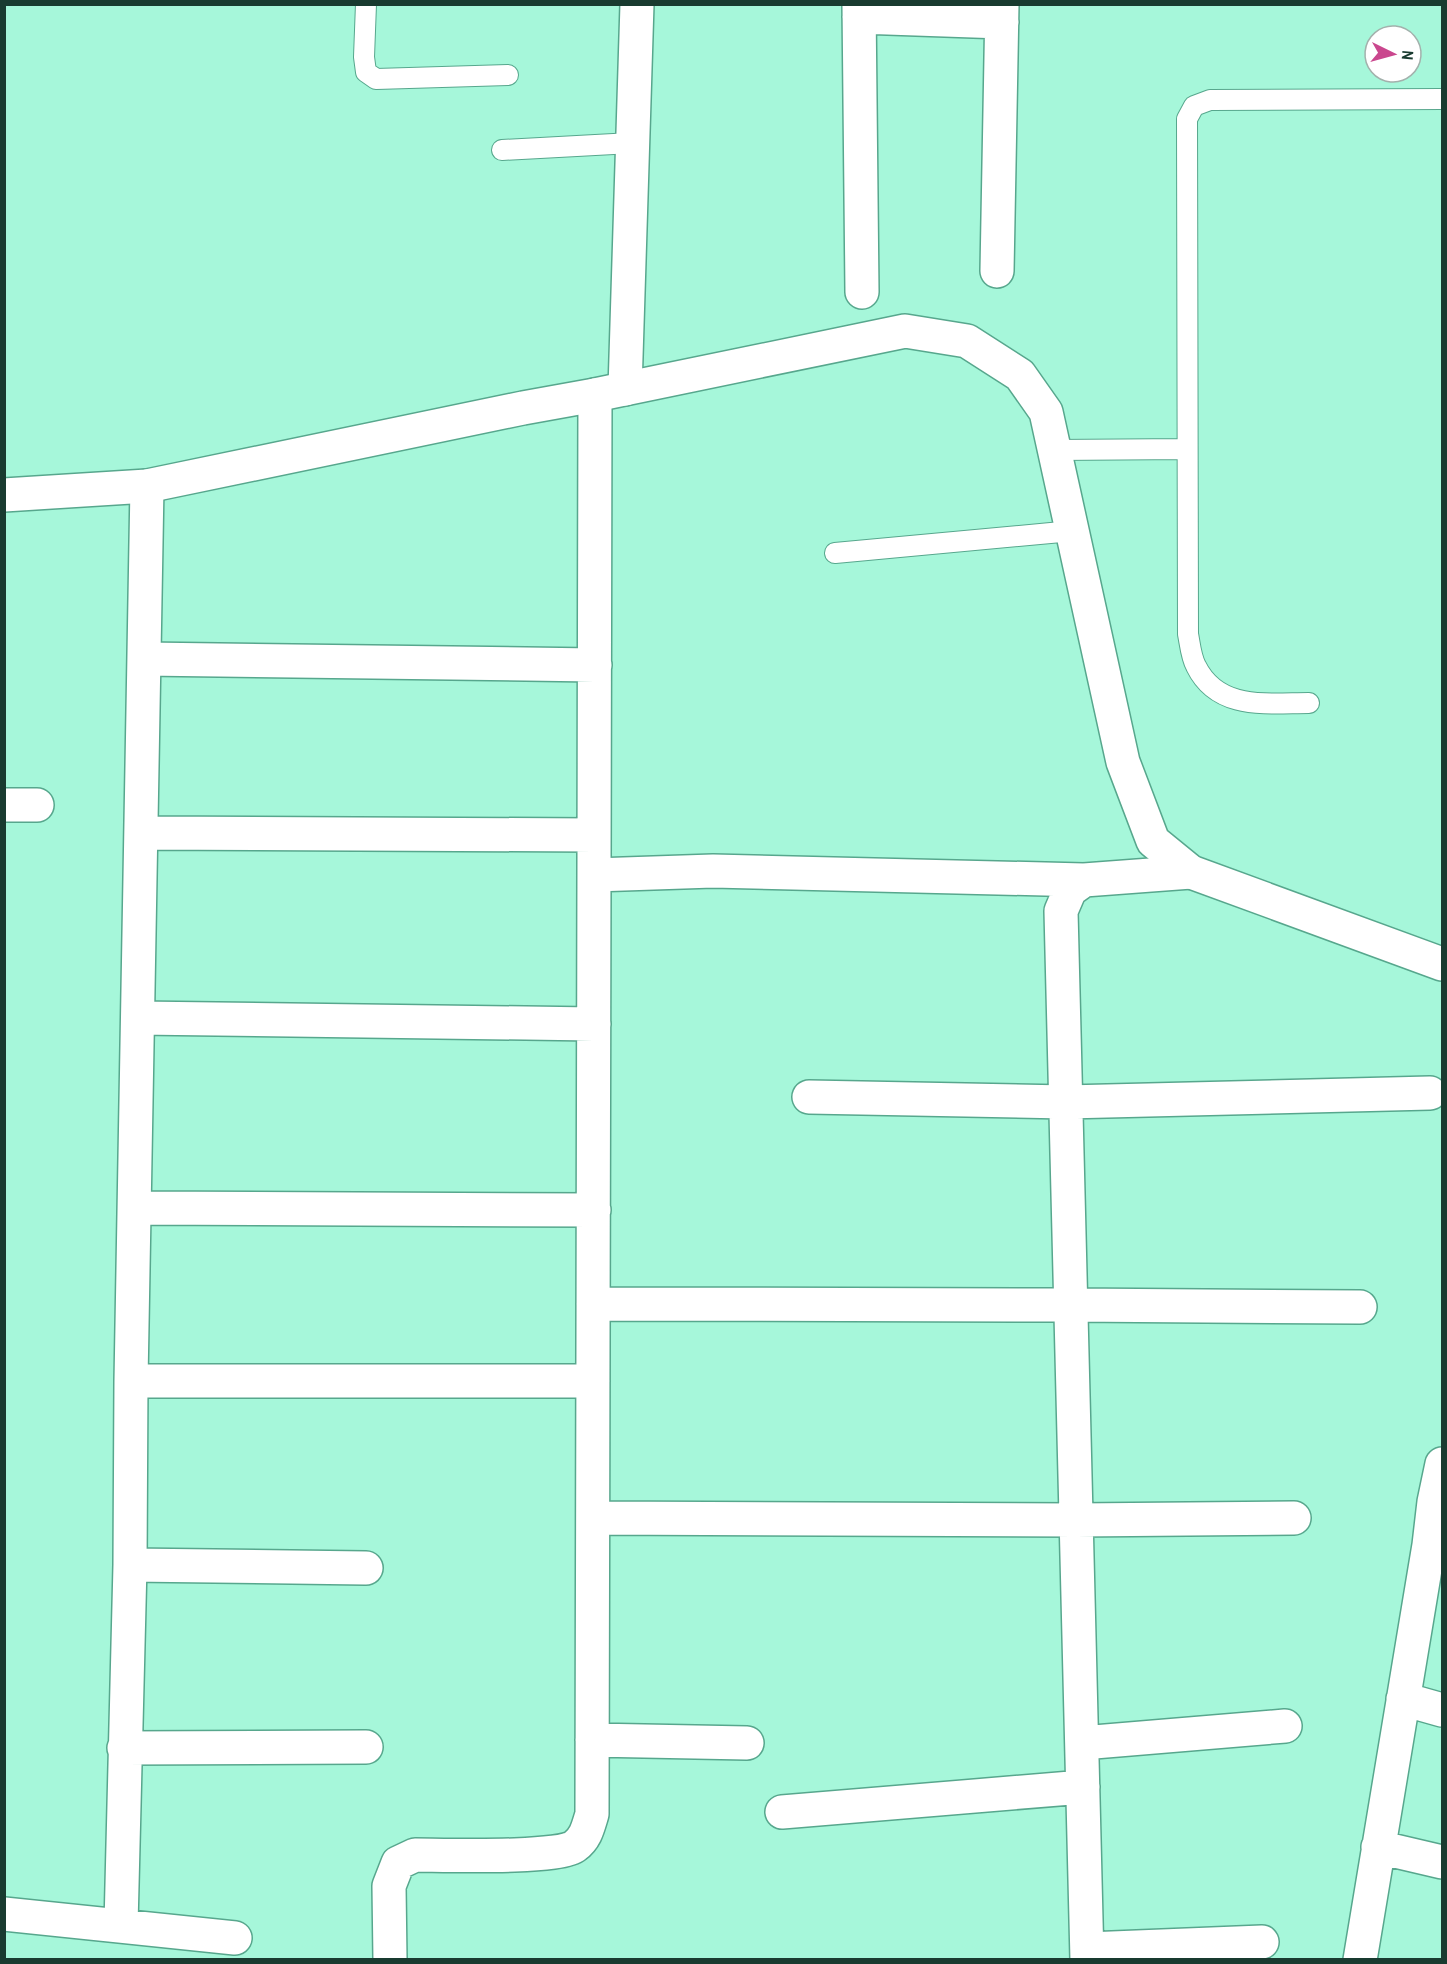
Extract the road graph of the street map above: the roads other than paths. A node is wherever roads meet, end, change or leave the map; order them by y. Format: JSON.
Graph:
{"nodes":[{"id":1,"x":366,"y":4,"type":"edge"},
{"id":2,"x":637,"y":4,"type":"edge"},
{"id":3,"x":859,"y":11,"type":"edge"},
{"id":4,"x":1002,"y":13,"type":"edge"},
{"id":5,"x":508,"y":75,"type":"dead end"},
{"id":6,"x":1443,"y":99,"type":"edge"},
{"id":7,"x":632,"y":143,"type":"junction"},
{"id":8,"x":502,"y":150,"type":"dead end"},
{"id":9,"x":997,"y":272,"type":"dead end"},
{"id":10,"x":861,"y":292,"type":"dead end"},
{"id":11,"x":610,"y":392,"type":"junction"},
{"id":12,"x":1187,"y":449,"type":"junction"},
{"id":13,"x":1055,"y":450,"type":"junction"},
{"id":14,"x":147,"y":486,"type":"junction"},
{"id":15,"x":4,"y":495,"type":"edge"},
{"id":16,"x":1072,"y":531,"type":"junction"},
{"id":17,"x":835,"y":553,"type":"dead end"},
{"id":18,"x":144,"y":659,"type":"junction"},
{"id":19,"x":595,"y":665,"type":"junction"},
{"id":20,"x":1309,"y":703,"type":"dead end"},
{"id":21,"x":4,"y":805,"type":"edge"},
{"id":22,"x":37,"y":805,"type":"dead end"},
{"id":23,"x":141,"y":833,"type":"junction"},
{"id":24,"x":594,"y":835,"type":"junction"},
{"id":25,"x":1191,"y":872,"type":"junction"},
{"id":26,"x":594,"y":875,"type":"junction"},
{"id":27,"x":1084,"y":880,"type":"junction"},
{"id":28,"x":1443,"y":964,"type":"edge"},
{"id":29,"x":138,"y":1018,"type":"junction"},
{"id":30,"x":594,"y":1024,"type":"junction"},
{"id":31,"x":1430,"y":1093,"type":"dead end"},
{"id":32,"x":809,"y":1097,"type":"dead end"},
{"id":33,"x":1066,"y":1102,"type":"junction"},
{"id":34,"x":135,"y":1208,"type":"junction"},
{"id":35,"x":594,"y":1210,"type":"junction"},
{"id":36,"x":593,"y":1304,"type":"junction"},
{"id":37,"x":1071,"y":1305,"type":"junction"},
{"id":38,"x":1360,"y":1307,"type":"dead end"},
{"id":39,"x":131,"y":1381,"type":"junction"},
{"id":40,"x":593,"y":1381,"type":"junction"},
{"id":41,"x":1443,"y":1464,"type":"edge"},
{"id":42,"x":593,"y":1518,"type":"junction"},
{"id":43,"x":1294,"y":1518,"type":"dead end"},
{"id":44,"x":1437,"y":1519,"type":"edge"},
{"id":45,"x":1076,"y":1520,"type":"junction"},
{"id":46,"x":130,"y":1565,"type":"junction"},
{"id":47,"x":366,"y":1568,"type":"dead end"},
{"id":48,"x":1403,"y":1699,"type":"junction"},
{"id":49,"x":1443,"y":1710,"type":"edge"},
{"id":50,"x":1286,"y":1726,"type":"dead end"},
{"id":51,"x":592,"y":1740,"type":"junction"},
{"id":52,"x":747,"y":1743,"type":"dead end"},
{"id":53,"x":1082,"y":1743,"type":"junction"},
{"id":54,"x":366,"y":1747,"type":"dead end"},
{"id":55,"x":124,"y":1748,"type":"junction"},
{"id":56,"x":1083,"y":1787,"type":"junction"},
{"id":57,"x":782,"y":1812,"type":"dead end"},
{"id":58,"x":1378,"y":1847,"type":"junction"},
{"id":59,"x":1443,"y":1862,"type":"edge"},
{"id":60,"x":4,"y":1914,"type":"edge"},
{"id":61,"x":121,"y":1925,"type":"junction"},
{"id":62,"x":235,"y":1938,"type":"dead end"},
{"id":63,"x":1262,"y":1942,"type":"dead end"},
{"id":64,"x":1087,"y":1954,"type":"edge"},
{"id":65,"x":390,"y":1959,"type":"edge"},
{"id":66,"x":1360,"y":1959,"type":"edge"}],
"edges":[{"from":1,"to":5,"type":"lane"},
{"from":2,"to":7,"type":"street"},
{"from":3,"to":4,"type":"street"},
{"from":3,"to":10,"type":"street"},
{"from":4,"to":9,"type":"street"},
{"from":6,"to":12,"type":"lane"},
{"from":7,"to":8,"type":"lane"},
{"from":7,"to":11,"type":"street"},
{"from":11,"to":13,"type":"street"},
{"from":11,"to":14,"type":"street"},
{"from":11,"to":19,"type":"street"},
{"from":12,"to":13,"type":"lane"},
{"from":12,"to":20,"type":"lane"},
{"from":13,"to":16,"type":"street"},
{"from":14,"to":15,"type":"street"},
{"from":14,"to":18,"type":"street"},
{"from":16,"to":17,"type":"lane"},
{"from":16,"to":25,"type":"street"},
{"from":18,"to":19,"type":"street"},
{"from":18,"to":23,"type":"street"},
{"from":19,"to":24,"type":"street"},
{"from":21,"to":22,"type":"street"},
{"from":23,"to":24,"type":"street"},
{"from":23,"to":29,"type":"street"},
{"from":24,"to":26,"type":"street"},
{"from":25,"to":27,"type":"street"},
{"from":25,"to":28,"type":"street"},
{"from":26,"to":27,"type":"street"},
{"from":26,"to":30,"type":"street"},
{"from":27,"to":33,"type":"street"},
{"from":29,"to":30,"type":"street"},
{"from":29,"to":34,"type":"street"},
{"from":30,"to":35,"type":"street"},
{"from":31,"to":33,"type":"street"},
{"from":32,"to":33,"type":"street"},
{"from":33,"to":37,"type":"street"},
{"from":34,"to":35,"type":"street"},
{"from":34,"to":39,"type":"street"},
{"from":35,"to":36,"type":"street"},
{"from":36,"to":37,"type":"street"},
{"from":36,"to":40,"type":"street"},
{"from":37,"to":38,"type":"street"},
{"from":37,"to":45,"type":"street"},
{"from":39,"to":40,"type":"street"},
{"from":39,"to":46,"type":"street"},
{"from":40,"to":42,"type":"street"},
{"from":41,"to":44,"type":"street"},
{"from":42,"to":45,"type":"street"},
{"from":42,"to":51,"type":"street"},
{"from":43,"to":45,"type":"street"},
{"from":44,"to":48,"type":"street"},
{"from":45,"to":53,"type":"street"},
{"from":46,"to":47,"type":"street"},
{"from":46,"to":55,"type":"street"},
{"from":48,"to":49,"type":"street"},
{"from":48,"to":58,"type":"street"},
{"from":50,"to":53,"type":"street"},
{"from":51,"to":52,"type":"street"},
{"from":51,"to":65,"type":"street"},
{"from":53,"to":56,"type":"street"},
{"from":54,"to":55,"type":"street"},
{"from":55,"to":61,"type":"street"},
{"from":56,"to":57,"type":"street"},
{"from":56,"to":64,"type":"street"},
{"from":58,"to":59,"type":"street"},
{"from":58,"to":66,"type":"street"},
{"from":60,"to":61,"type":"street"},
{"from":61,"to":62,"type":"street"},
{"from":63,"to":64,"type":"street"}]}
